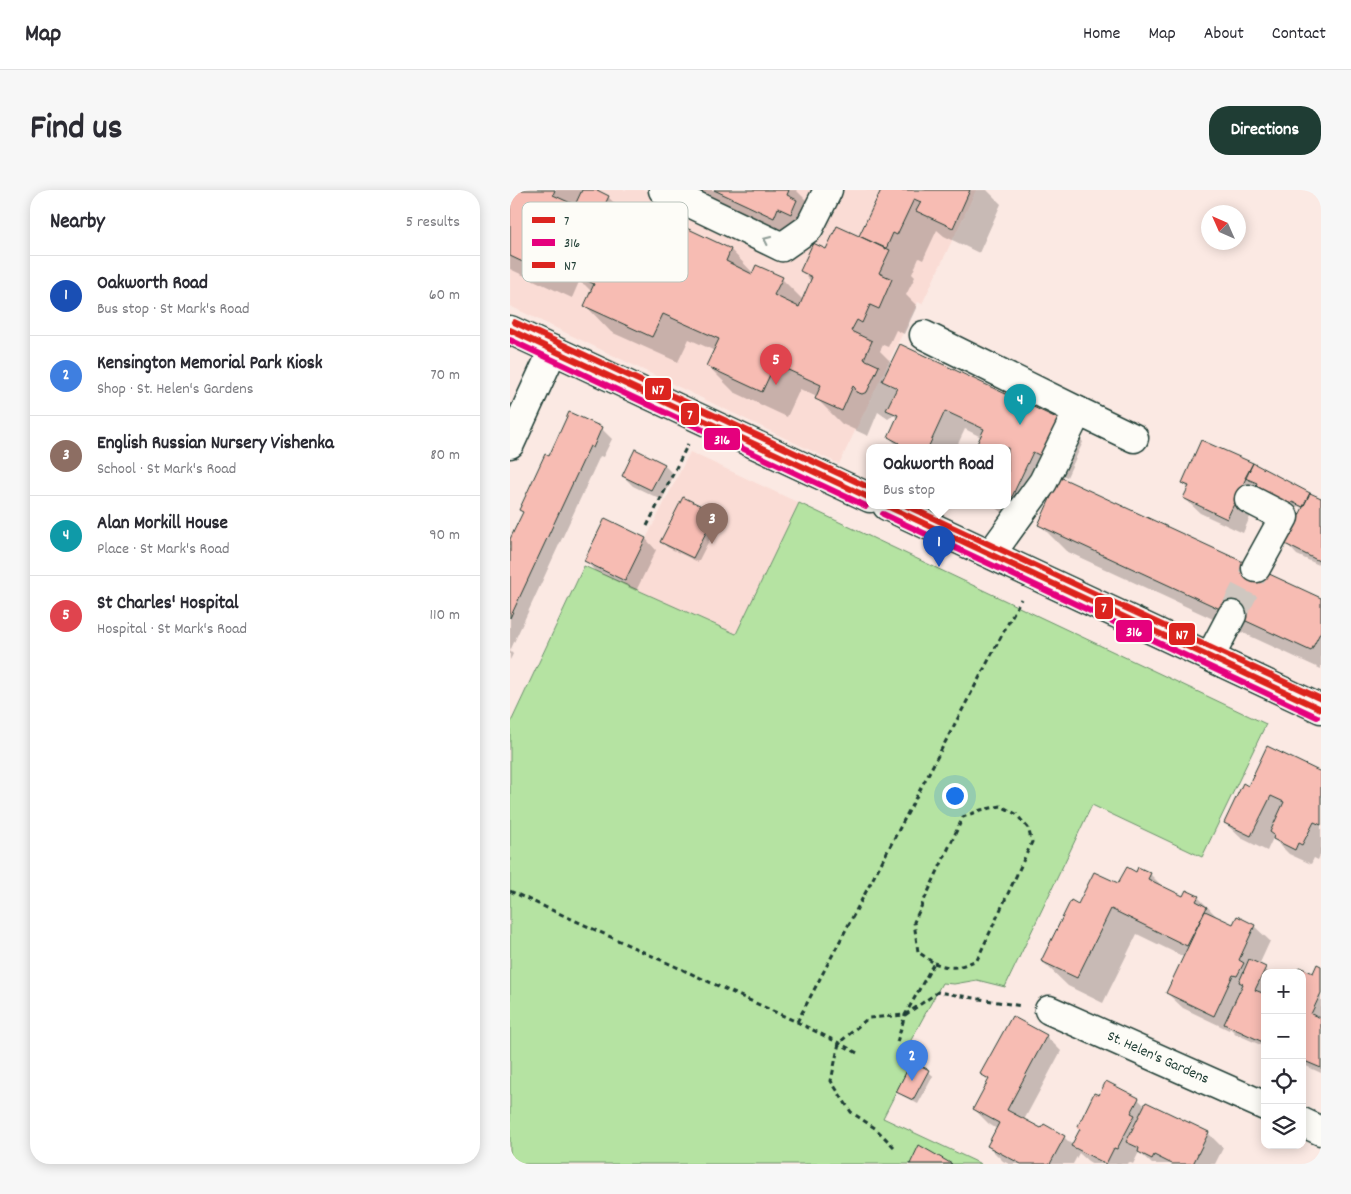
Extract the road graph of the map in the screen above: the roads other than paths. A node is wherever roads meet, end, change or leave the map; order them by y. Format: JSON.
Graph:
{"nodes":[{"id":1,"x":663,"y":190,"type":"edge"},
{"id":2,"x":828,"y":190,"type":"edge"},
{"id":3,"x":510,"y":330,"type":"edge"},
{"id":4,"x":924,"y":335,"type":"dead end"},
{"id":5,"x":553,"y":350,"type":"junction"},
{"id":6,"x":1078,"y":411,"type":"junction"},
{"id":7,"x":1134,"y":438,"type":"dead end"},
{"id":8,"x":510,"y":444,"type":"edge"},
{"id":9,"x":866,"y":496,"type":"edge"},
{"id":10,"x":1249,"y":499,"type":"dead end"},
{"id":11,"x":894,"y":509,"type":"edge"},
{"id":12,"x":991,"y":554,"type":"junction"},
{"id":13,"x":1256,"y":568,"type":"tunnel mouth"},
{"id":14,"x":1232,"y":615,"type":"tunnel mouth"},
{"id":15,"x":1210,"y":657,"type":"junction"},
{"id":16,"x":1321,"y":708,"type":"edge"},
{"id":17,"x":1049,"y":1010,"type":"road end"},
{"id":18,"x":1261,"y":1104,"type":"edge"},
{"id":19,"x":1306,"y":1124,"type":"edge"},
{"id":20,"x":1321,"y":1131,"type":"edge"}],
"edges":[{"from":2,"to":1,"type":"street","one_way":true},
{"from":3,"to":5,"type":"street"},
{"from":4,"to":6,"type":"street"},
{"from":5,"to":8,"type":"street"},
{"from":5,"to":9,"type":"street"},
{"from":6,"to":7,"type":"street"},
{"from":6,"to":12,"type":"street"},
{"from":10,"to":13,"type":"street"},
{"from":11,"to":12,"type":"street"},
{"from":12,"to":15,"type":"street"},
{"from":14,"to":15,"type":"street"},
{"from":15,"to":16,"type":"street"},
{"from":17,"to":18,"type":"street","name":"St. Helen's Gardens"},
{"from":19,"to":20,"type":"street"}]}
